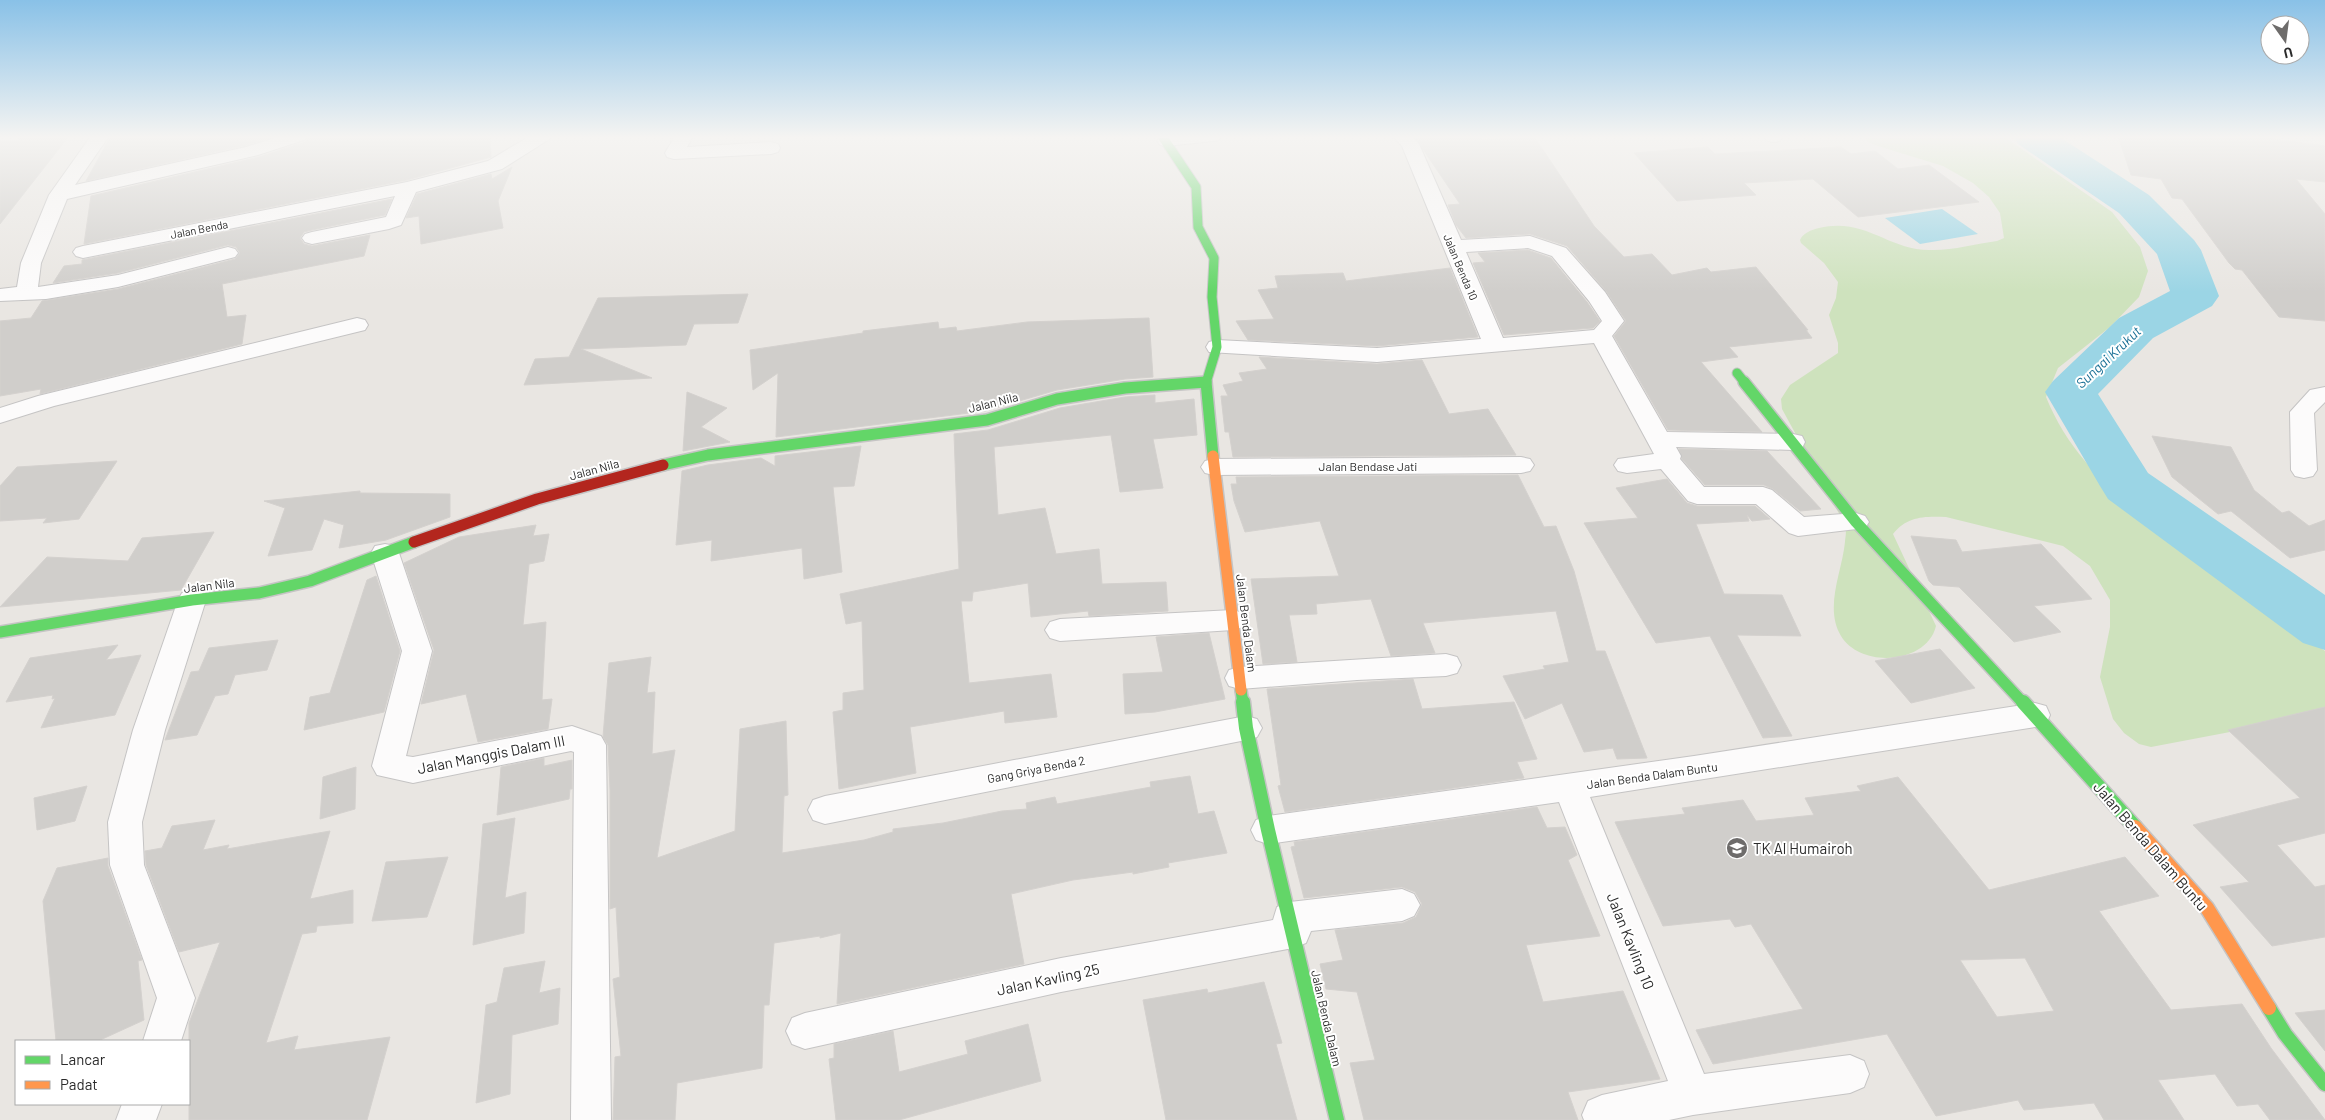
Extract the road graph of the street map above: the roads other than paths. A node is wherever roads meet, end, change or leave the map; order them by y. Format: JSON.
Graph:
{"nodes":[{"id":1,"x":64,"y":188,"type":"edge"},
{"id":2,"x":88,"y":188,"type":"edge"},
{"id":3,"x":407,"y":188,"type":"edge"},
{"id":4,"x":408,"y":188,"type":"edge"},
{"id":5,"x":1196,"y":188,"type":"edge"},
{"id":6,"x":1428,"y":188,"type":"edge"},
{"id":7,"x":59,"y":195,"type":"junction"},
{"id":8,"x":312,"y":238,"type":"dead end"},
{"id":9,"x":1452,"y":247,"type":"junction"},
{"id":10,"x":83,"y":252,"type":"dead end"},
{"id":11,"x":228,"y":253,"type":"dead end"},
{"id":12,"x":31,"y":293,"type":"junction"},
{"id":13,"x":0,"y":295,"type":"edge"},
{"id":14,"x":357,"y":325,"type":"dead end"},
{"id":15,"x":1601,"y":336,"type":"junction"},
{"id":16,"x":1494,"y":344,"type":"junction"},
{"id":17,"x":1217,"y":347,"type":"junction"},
{"id":18,"x":1737,"y":373,"type":"dead end"},
{"id":19,"x":1206,"y":382,"type":"junction"},
{"id":20,"x":2325,"y":394,"type":"edge"},
{"id":21,"x":0,"y":416,"type":"edge"},
{"id":22,"x":1793,"y":442,"type":"junction"},
{"id":23,"x":1664,"y":450,"type":"junction"},
{"id":24,"x":1521,"y":465,"type":"dead end"},
{"id":25,"x":1627,"y":465,"type":"dead end"},
{"id":26,"x":1214,"y":467,"type":"junction"},
{"id":27,"x":2304,"y":470,"type":"dead end"},
{"id":28,"x":1856,"y":522,"type":"junction"},
{"id":29,"x":385,"y":552,"type":"junction"},
{"id":30,"x":192,"y":600,"type":"junction"},
{"id":31,"x":1233,"y":620,"type":"junction"},
{"id":32,"x":1060,"y":630,"type":"dead end"},
{"id":33,"x":0,"y":632,"type":"edge"},
{"id":34,"x":1446,"y":666,"type":"dead end"},
{"id":35,"x":1240,"y":678,"type":"junction"},
{"id":36,"x":2035,"y":715,"type":"junction"},
{"id":37,"x":1246,"y":728,"type":"junction"},
{"id":38,"x":1570,"y":787,"type":"junction"},
{"id":39,"x":825,"y":810,"type":"dead end"},
{"id":40,"x":1268,"y":830,"type":"junction"},
{"id":41,"x":1402,"y":905,"type":"dead end"},
{"id":42,"x":1291,"y":925,"type":"junction"},
{"id":43,"x":805,"y":1031,"type":"dead end"},
{"id":44,"x":162,"y":1040,"type":"edge"},
{"id":45,"x":1850,"y":1074,"type":"dead end"},
{"id":46,"x":2325,"y":1084,"type":"edge"},
{"id":47,"x":1694,"y":1095,"type":"junction"},
{"id":48,"x":142,"y":1105,"type":"edge"},
{"id":49,"x":136,"y":1120,"type":"edge"},
{"id":50,"x":591,"y":1120,"type":"edge"},
{"id":51,"x":1336,"y":1120,"type":"edge"},
{"id":52,"x":1604,"y":1120,"type":"edge"}],
"edges":[{"from":1,"to":7,"type":"street"},
{"from":2,"to":7,"type":"street"},
{"from":3,"to":10,"type":"street","name":"Jalan Benda"},
{"from":4,"to":8,"type":"street"},
{"from":5,"to":17,"type":"street","name":"Jalan Benda Dalam"},
{"from":6,"to":9,"type":"street","name":"Jalan Benda 10"},
{"from":7,"to":12,"type":"street"},
{"from":9,"to":15,"type":"street"},
{"from":9,"to":16,"type":"street","name":"Jalan Benda 10"},
{"from":11,"to":12,"type":"street"},
{"from":12,"to":13,"type":"street"},
{"from":14,"to":21,"type":"street"},
{"from":15,"to":16,"type":"street"},
{"from":15,"to":23,"type":"street"},
{"from":16,"to":17,"type":"street"},
{"from":17,"to":19,"type":"street","name":"Jalan Benda Dalam"},
{"from":18,"to":22,"type":"street","name":"Jalan Benda Dalam Buntu"},
{"from":19,"to":26,"type":"street","name":"Jalan Benda Dalam"},
{"from":19,"to":29,"type":"street","name":"Jalan Nila"},
{"from":20,"to":27,"type":"street"},
{"from":22,"to":23,"type":"street"},
{"from":22,"to":28,"type":"street","name":"Jalan Benda Dalam Buntu"},
{"from":23,"to":25,"type":"street"},
{"from":23,"to":28,"type":"street"},
{"from":24,"to":26,"type":"street","name":"Jalan Bendase Jati"},
{"from":26,"to":31,"type":"street","name":"Jalan Benda Dalam"},
{"from":28,"to":36,"type":"street","name":"Jalan Benda Dalam Buntu"},
{"from":29,"to":30,"type":"street","name":"Jalan Nila"},
{"from":29,"to":50,"type":"street","name":"Jalan Manggis Dalam III"},
{"from":30,"to":33,"type":"street","name":"Jalan Nila"},
{"from":30,"to":44,"type":"street"},
{"from":31,"to":32,"type":"street"},
{"from":31,"to":35,"type":"street","name":"Jalan Benda Dalam"},
{"from":34,"to":35,"type":"street"},
{"from":35,"to":37,"type":"street","name":"Jalan Benda Dalam"},
{"from":36,"to":38,"type":"street","name":"Jalan Benda Dalam Buntu"},
{"from":36,"to":46,"type":"street","name":"Jalan Benda Dalam Buntu"},
{"from":37,"to":39,"type":"street","name":"Gang Griya Benda 2"},
{"from":37,"to":40,"type":"street","name":"Jalan Benda Dalam"},
{"from":38,"to":40,"type":"street","name":"Jalan Benda Dalam Buntu"},
{"from":38,"to":47,"type":"street","name":"Jalan Kavling 10"},
{"from":40,"to":42,"type":"street","name":"Jalan Benda Dalam"},
{"from":41,"to":42,"type":"street","name":"Jalan Kavling 25"},
{"from":42,"to":43,"type":"street","name":"Jalan Kavling 25"},
{"from":42,"to":51,"type":"street","name":"Jalan Benda Dalam"},
{"from":45,"to":47,"type":"street"},
{"from":47,"to":52,"type":"street"},
{"from":48,"to":49,"type":"street"}]}
